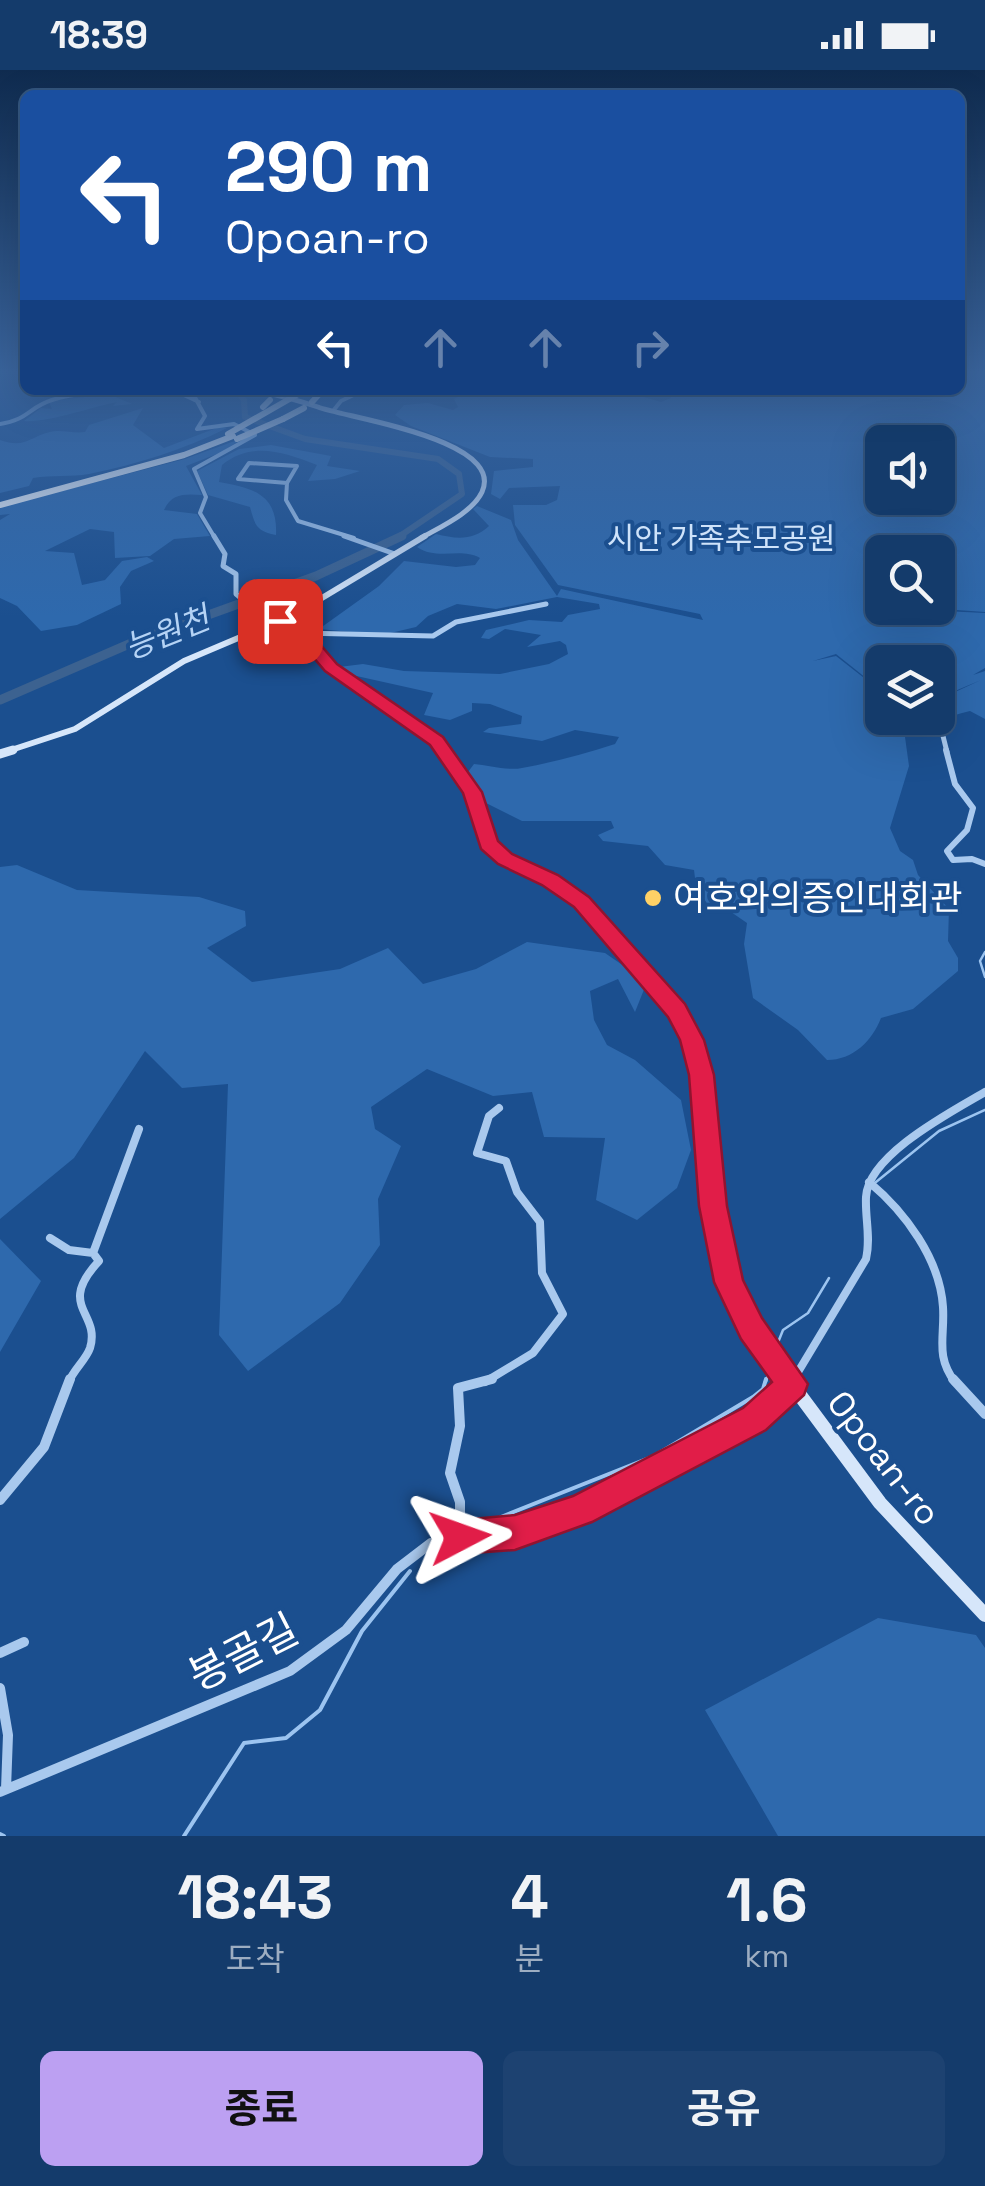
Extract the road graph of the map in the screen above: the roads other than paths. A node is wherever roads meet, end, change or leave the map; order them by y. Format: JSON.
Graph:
{"nodes":[{"id":1,"x":186,"y":452,"type":"edge"},
{"id":2,"x":223,"y":452,"type":"edge"},
{"id":3,"x":463,"y":452,"type":"edge"},
{"id":4,"x":125,"y":472,"type":"junction"},
{"id":5,"x":287,"y":482,"type":"junction"},
{"id":6,"x":0,"y":503,"type":"edge"},
{"id":7,"x":392,"y":552,"type":"junction"},
{"id":8,"x":546,"y":604,"type":"dead end"},
{"id":9,"x":280,"y":621,"type":"junction"},
{"id":10,"x":301,"y":633,"type":"junction"},
{"id":11,"x":942,"y":736,"type":"dead end"},
{"id":12,"x":0,"y":754,"type":"edge"},
{"id":13,"x":985,"y":864,"type":"edge"},
{"id":14,"x":985,"y":1092,"type":"edge"},
{"id":15,"x":500,"y":1108,"type":"dead end"},
{"id":16,"x":140,"y":1128,"type":"dead end"},
{"id":17,"x":868,"y":1182,"type":"junction"},
{"id":18,"x":50,"y":1238,"type":"dead end"},
{"id":19,"x":93,"y":1253,"type":"junction"},
{"id":20,"x":792,"y":1384,"type":"junction"},
{"id":21,"x":985,"y":1414,"type":"edge"},
{"id":22,"x":0,"y":1500,"type":"edge"},
{"id":23,"x":460,"y":1537,"type":"junction"},
{"id":24,"x":985,"y":1616,"type":"edge"},
{"id":25,"x":24,"y":1642,"type":"dead end"},
{"id":26,"x":0,"y":1653,"type":"edge"},
{"id":27,"x":0,"y":1688,"type":"edge"},
{"id":28,"x":3,"y":1791,"type":"edge"}],
"edges":[{"from":1,"to":4,"type":"highway"},
{"from":2,"to":9,"type":"street"},
{"from":3,"to":7,"type":"street"},
{"from":4,"to":6,"type":"highway"},
{"from":4,"to":6,"type":"highway"},
{"from":5,"to":5,"type":"street"},
{"from":5,"to":7,"type":"street"},
{"from":7,"to":9,"type":"street"},
{"from":8,"to":10,"type":"street"},
{"from":9,"to":10,"type":"street","name":"Opoan-ro"},
{"from":9,"to":12,"type":"street"},
{"from":10,"to":20,"type":"street","name":"Opoan-ro"},
{"from":11,"to":13,"type":"street"},
{"from":14,"to":17,"type":"street"},
{"from":15,"to":23,"type":"street"},
{"from":16,"to":19,"type":"street"},
{"from":17,"to":20,"type":"street","name":"봉골길"},
{"from":17,"to":21,"type":"street"},
{"from":18,"to":19,"type":"street"},
{"from":19,"to":22,"type":"street"},
{"from":20,"to":23,"type":"street","name":"봉골길"},
{"from":20,"to":24,"type":"street","name":"Opoan-ro"},
{"from":23,"to":28,"type":"street","name":"봉골길"},
{"from":25,"to":26,"type":"street"},
{"from":27,"to":28,"type":"street"}]}
